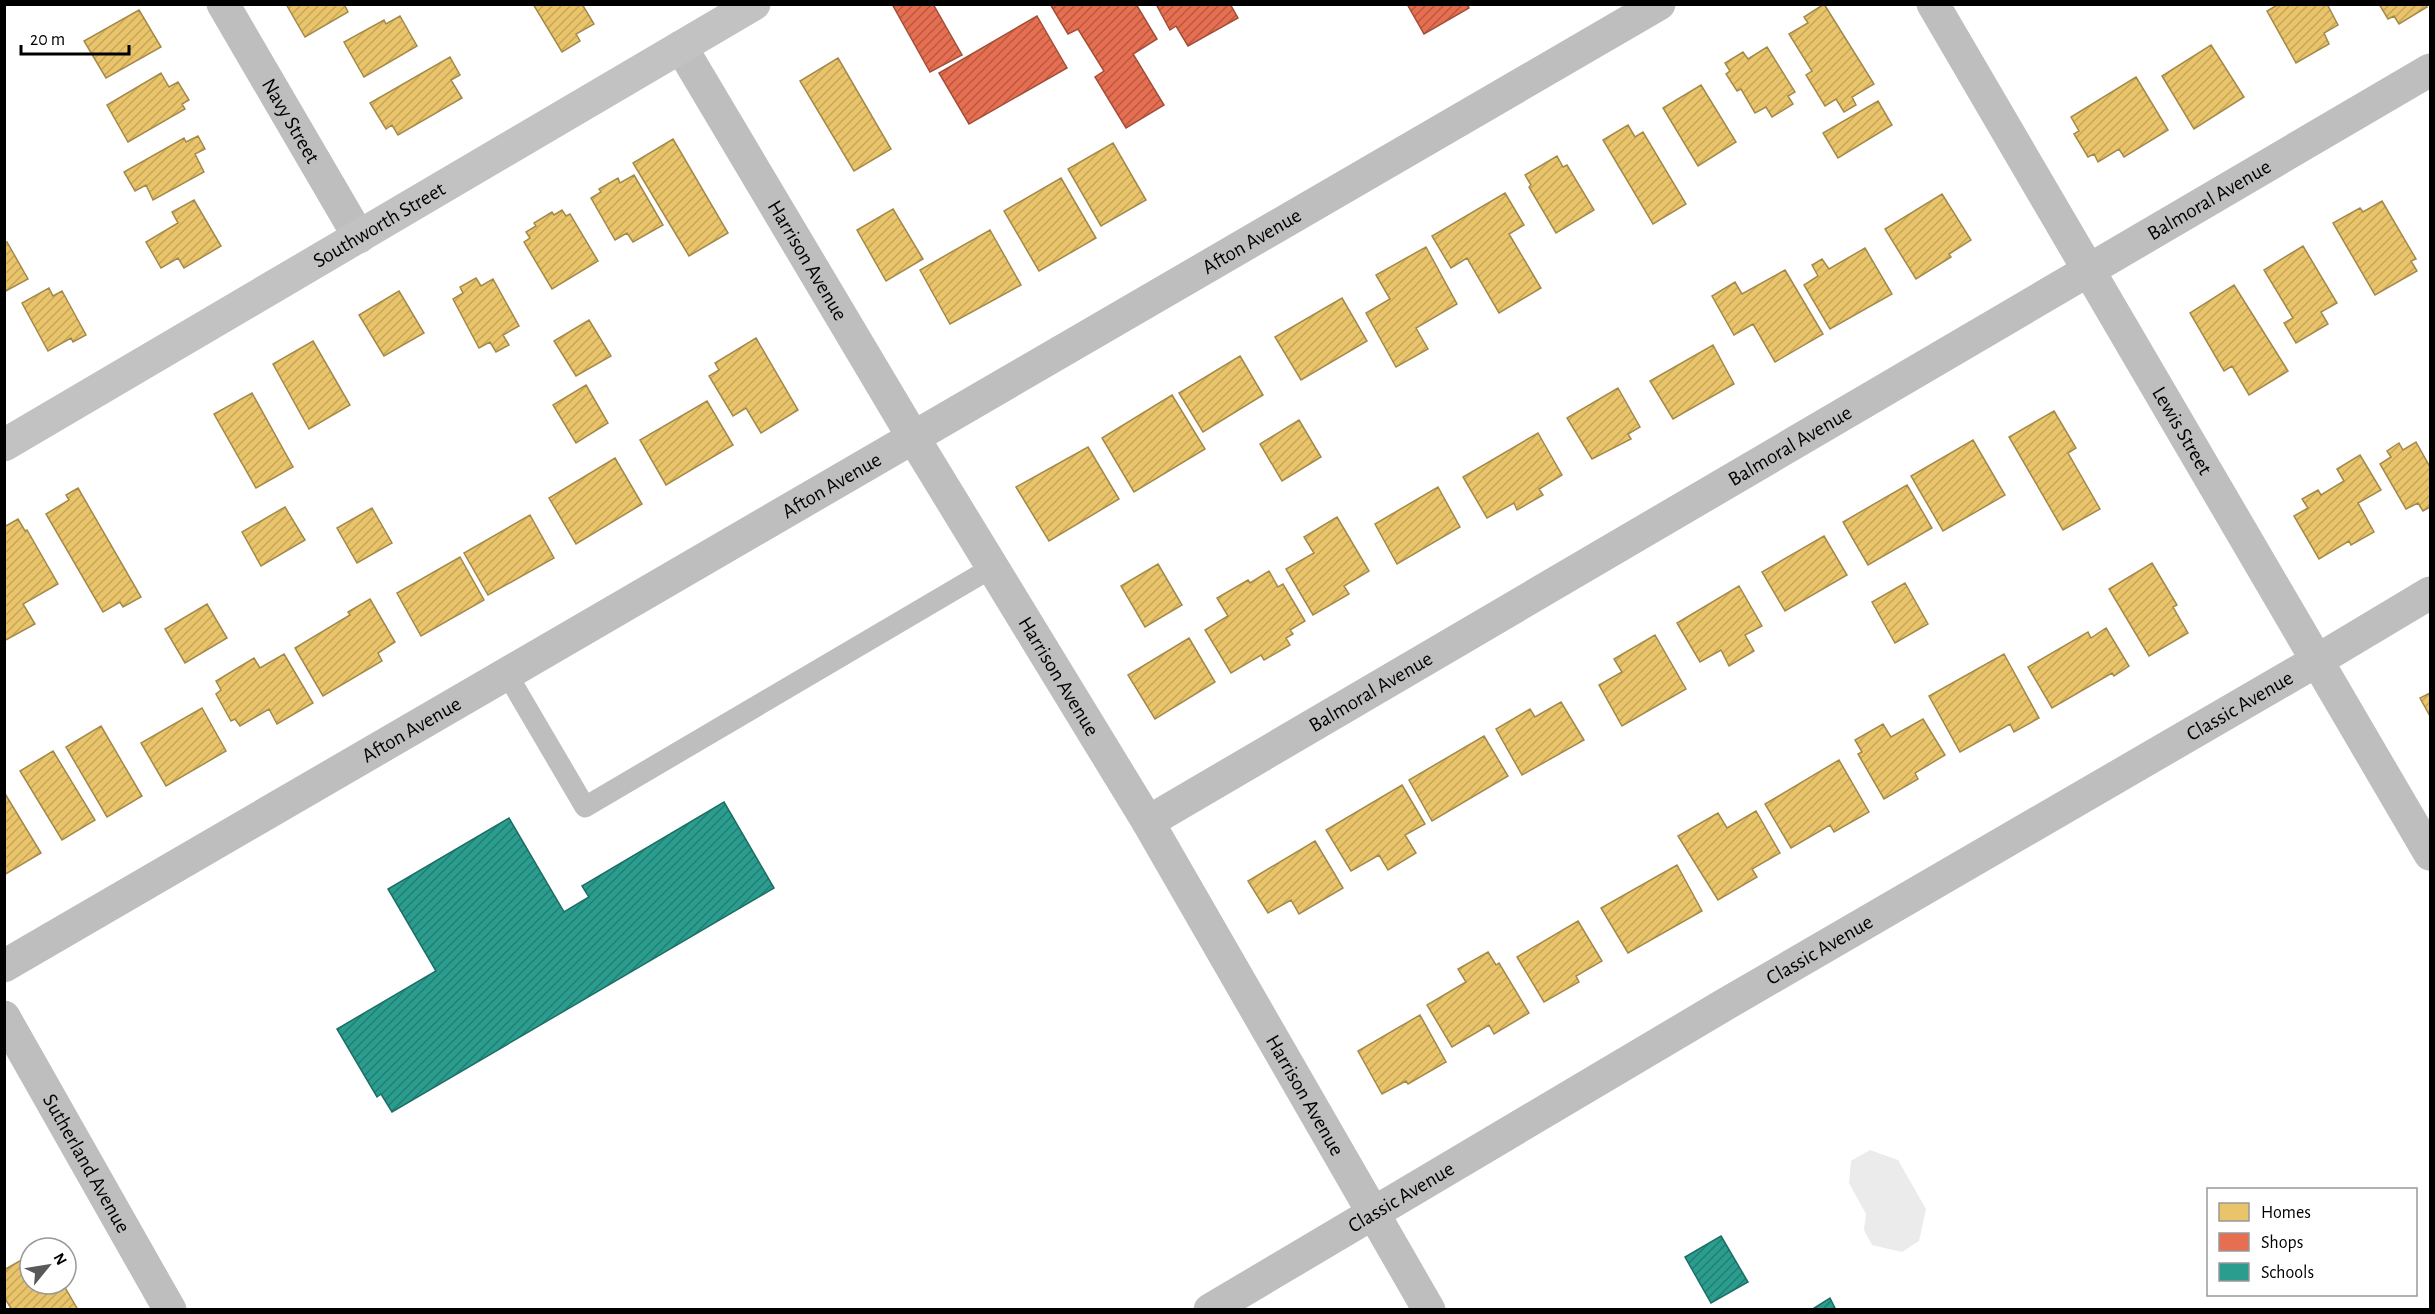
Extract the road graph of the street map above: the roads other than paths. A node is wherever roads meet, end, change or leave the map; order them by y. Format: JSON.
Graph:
{"nodes":[{"id":1,"x":223,"y":4,"type":"edge"},
{"id":2,"x":1659,"y":4,"type":"edge"},
{"id":3,"x":1933,"y":4,"type":"edge"},
{"id":4,"x":743,"y":7,"type":"edge"},
{"id":5,"x":681,"y":47,"type":"junction"},
{"id":6,"x":2430,"y":70,"type":"edge"},
{"id":7,"x":359,"y":237,"type":"junction"},
{"id":8,"x":2090,"y":271,"type":"junction"},
{"id":9,"x":913,"y":437,"type":"junction"},
{"id":10,"x":4,"y":445,"type":"edge"},
{"id":11,"x":993,"y":567,"type":"junction"},
{"id":12,"x":2430,"y":592,"type":"edge"},
{"id":13,"x":2318,"y":660,"type":"junction"},
{"id":14,"x":507,"y":674,"type":"junction"},
{"id":15,"x":1148,"y":822,"type":"junction"},
{"id":16,"x":2430,"y":854,"type":"edge"},
{"id":17,"x":4,"y":966,"type":"edge"},
{"id":18,"x":4,"y":1017,"type":"edge"},
{"id":19,"x":1372,"y":1214,"type":"junction"},
{"id":20,"x":170,"y":1310,"type":"edge"},
{"id":21,"x":1210,"y":1310,"type":"edge"},
{"id":22,"x":1429,"y":1310,"type":"edge"}],
"edges":[{"from":1,"to":7,"type":"street","name":"Navy Street"},
{"from":2,"to":9,"type":"street","name":"Afton Avenue"},
{"from":3,"to":8,"type":"street","name":"Lewis Street"},
{"from":4,"to":5,"type":"main road","name":"Southworth Street"},
{"from":5,"to":7,"type":"main road","name":"Southworth Street"},
{"from":5,"to":9,"type":"street","name":"Harrison Avenue"},
{"from":6,"to":8,"type":"street","name":"Balmoral Avenue"},
{"from":7,"to":10,"type":"main road","name":"Southworth Street"},
{"from":8,"to":13,"type":"street","name":"Lewis Street"},
{"from":8,"to":15,"type":"street","name":"Balmoral Avenue"},
{"from":9,"to":11,"type":"street","name":"Harrison Avenue"},
{"from":9,"to":14,"type":"street","name":"Afton Avenue"},
{"from":11,"to":14,"type":"lane"},
{"from":11,"to":15,"type":"street","name":"Harrison Avenue"},
{"from":12,"to":13,"type":"street","name":"Classic Avenue"},
{"from":13,"to":16,"type":"street","name":"Lewis Street"},
{"from":13,"to":19,"type":"street","name":"Classic Avenue"},
{"from":14,"to":17,"type":"street","name":"Afton Avenue"},
{"from":15,"to":19,"type":"street","name":"Harrison Avenue"},
{"from":18,"to":20,"type":"street","name":"Sutherland Avenue"},
{"from":19,"to":21,"type":"street","name":"Classic Avenue"},
{"from":19,"to":22,"type":"street","name":"Harrison Avenue"}]}
